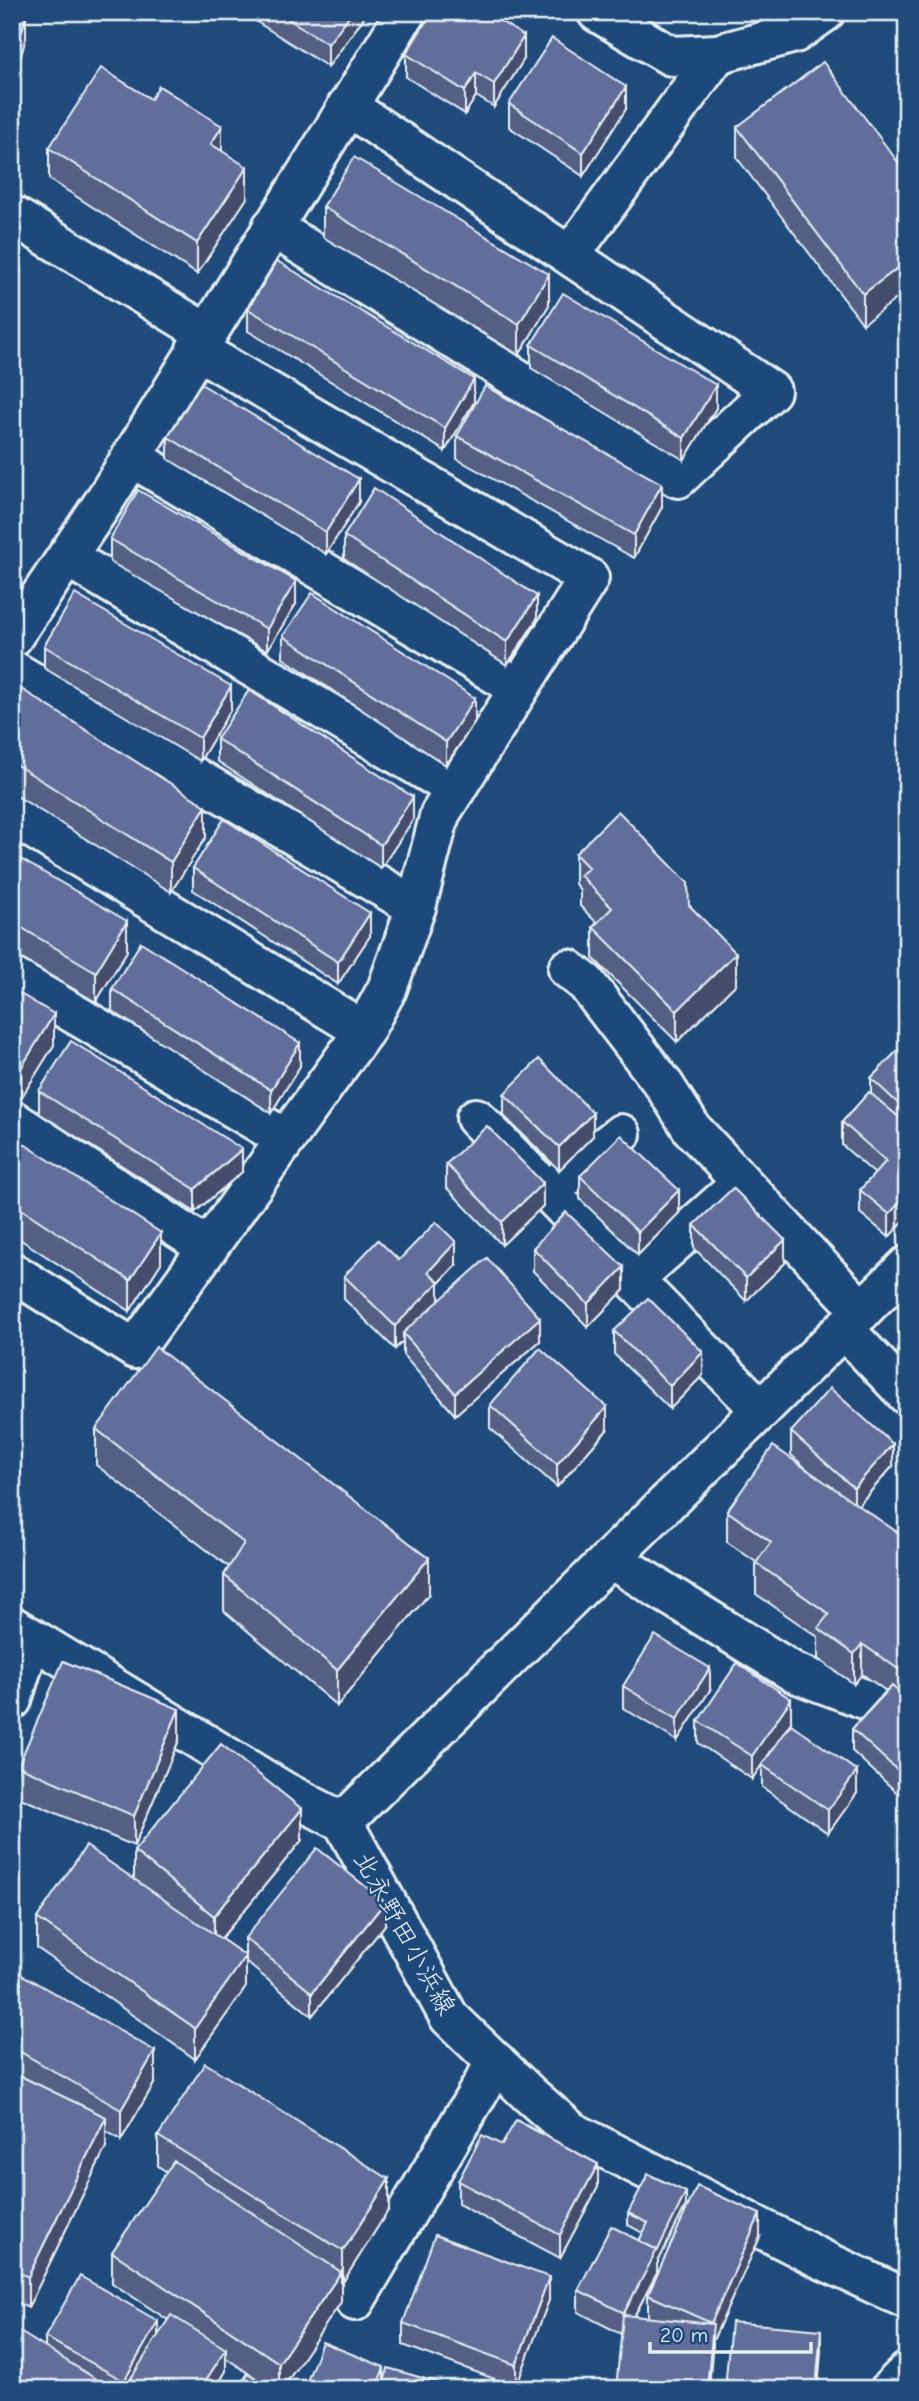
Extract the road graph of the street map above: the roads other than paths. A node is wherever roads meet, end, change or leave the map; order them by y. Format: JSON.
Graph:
{"nodes":[{"id":1,"x":406,"y":12,"type":"edge"},
{"id":2,"x":597,"y":12,"type":"edge"},
{"id":3,"x":825,"y":12,"type":"edge"},
{"id":4,"x":717,"y":54,"type":"junction"},
{"id":5,"x":348,"y":106,"type":"junction"},
{"id":6,"x":12,"y":215,"type":"edge"},
{"id":7,"x":272,"y":228,"type":"junction"},
{"id":8,"x":570,"y":255,"type":"junction"},
{"id":9,"x":201,"y":341,"type":"junction"},
{"id":10,"x":131,"y":457,"type":"junction"},
{"id":11,"x":66,"y":557,"type":"junction"},
{"id":12,"x":12,"y":638,"type":"edge"},
{"id":13,"x":12,"y":670,"type":"edge"},
{"id":14,"x":519,"y":688,"type":"junction"},
{"id":15,"x":456,"y":789,"type":"junction"},
{"id":16,"x":12,"y":816,"type":"edge"},
{"id":17,"x":416,"y":906,"type":"junction"},
{"id":18,"x":568,"y":969,"type":"dead end"},
{"id":19,"x":12,"y":976,"type":"edge"},
{"id":20,"x":364,"y":1031,"type":"junction"},
{"id":21,"x":476,"y":1118,"type":"dead end"},
{"id":22,"x":12,"y":1120,"type":"edge"},
{"id":23,"x":621,"y":1134,"type":"edge"},
{"id":24,"x":286,"y":1139,"type":"junction"},
{"id":25,"x":743,"y":1182,"type":"junction"},
{"id":26,"x":548,"y":1191,"type":"junction"},
{"id":27,"x":208,"y":1248,"type":"junction"},
{"id":28,"x":907,"y":1266,"type":"edge"},
{"id":29,"x":12,"y":1272,"type":"edge"},
{"id":30,"x":634,"y":1279,"type":"junction"},
{"id":31,"x":853,"y":1320,"type":"junction"},
{"id":32,"x":907,"y":1395,"type":"edge"},
{"id":33,"x":761,"y":1410,"type":"junction"},
{"id":34,"x":611,"y":1559,"type":"junction"},
{"id":35,"x":21,"y":1632,"type":"edge"},
{"id":36,"x":12,"y":1700,"type":"edge"},
{"id":37,"x":875,"y":1703,"type":"edge"},
{"id":38,"x":343,"y":1822,"type":"junction"},
{"id":39,"x":496,"y":2062,"type":"junction"},
{"id":40,"x":907,"y":2299,"type":"edge"},
{"id":41,"x":355,"y":2301,"type":"dead end"},
{"id":42,"x":907,"y":2372,"type":"edge"},
{"id":43,"x":890,"y":2389,"type":"edge"}],
"edges":[{"from":1,"to":5,"type":"street"},
{"from":2,"to":4,"type":"street"},
{"from":3,"to":4,"type":"street"},
{"from":4,"to":8,"type":"street"},
{"from":5,"to":7,"type":"street"},
{"from":5,"to":8,"type":"street"},
{"from":6,"to":9,"type":"street"},
{"from":7,"to":8,"type":"street"},
{"from":7,"to":9,"type":"street"},
{"from":9,"to":10,"type":"street"},
{"from":9,"to":14,"type":"street"},
{"from":10,"to":11,"type":"street"},
{"from":10,"to":14,"type":"street"},
{"from":11,"to":12,"type":"street"},
{"from":11,"to":15,"type":"street"},
{"from":13,"to":17,"type":"street"},
{"from":14,"to":15,"type":"street"},
{"from":15,"to":17,"type":"street"},
{"from":16,"to":20,"type":"street"},
{"from":17,"to":20,"type":"street"},
{"from":18,"to":25,"type":"street"},
{"from":19,"to":24,"type":"street"},
{"from":20,"to":24,"type":"street"},
{"from":21,"to":26,"type":"street"},
{"from":22,"to":27,"type":"street"},
{"from":23,"to":26,"type":"street"},
{"from":24,"to":27,"type":"street"},
{"from":25,"to":30,"type":"street"},
{"from":25,"to":31,"type":"street"},
{"from":26,"to":30,"type":"street"},
{"from":27,"to":29,"type":"street"},
{"from":28,"to":31,"type":"street"},
{"from":30,"to":33,"type":"street"},
{"from":31,"to":32,"type":"street"},
{"from":31,"to":33,"type":"street"},
{"from":33,"to":34,"type":"street"},
{"from":34,"to":37,"type":"street"},
{"from":34,"to":38,"type":"street"},
{"from":35,"to":36,"type":"street"},
{"from":35,"to":38,"type":"street","name":"北永野田小浜線"},
{"from":38,"to":39,"type":"street","name":"北永野田小浜線"},
{"from":39,"to":40,"type":"street","name":"北永野田小浜線"},
{"from":39,"to":41,"type":"street"},
{"from":42,"to":43,"type":"street"}]}
